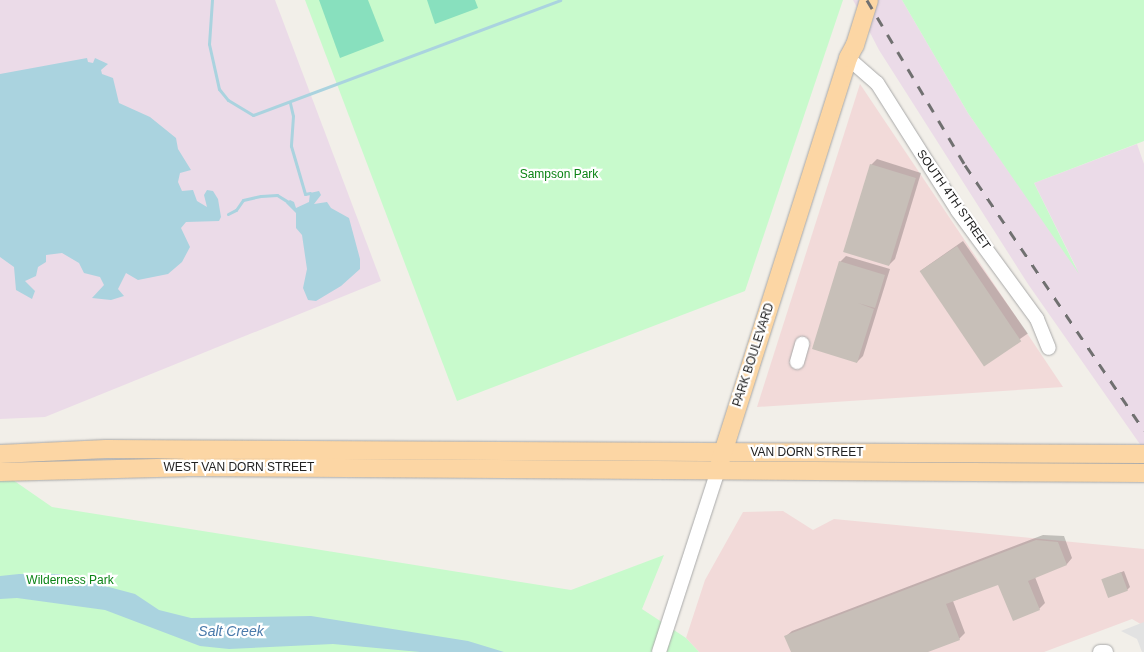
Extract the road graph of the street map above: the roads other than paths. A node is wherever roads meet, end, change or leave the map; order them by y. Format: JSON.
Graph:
{"nodes":[{"id":1,"x":860,"y":0,"type":"edge"},
{"id":2,"x":870,"y":0,"type":"edge"},
{"id":3,"x":848,"y":58,"type":"junction"},
{"id":4,"x":802,"y":344,"type":"dead end"},
{"id":5,"x":1049,"y":348,"type":"dead end"},
{"id":6,"x":797,"y":362,"type":"dead end"},
{"id":7,"x":470,"y":452,"type":"joint"},
{"id":8,"x":723,"y":452,"type":"junction"},
{"id":9,"x":0,"y":454,"type":"edge"},
{"id":10,"x":1144,"y":454,"type":"edge"},
{"id":11,"x":478,"y":469,"type":"joint"},
{"id":12,"x":718,"y":470,"type":"junction"},
{"id":13,"x":0,"y":472,"type":"edge"},
{"id":14,"x":1144,"y":473,"type":"edge"},
{"id":15,"x":659,"y":652,"type":"edge"},
{"id":16,"x":1100,"y":652,"type":"edge"},
{"id":17,"x":1106,"y":652,"type":"edge"}],
"edges":[{"from":1,"to":3,"type":"main road","name":"PARK BOULEVARD"},
{"from":2,"to":3,"type":"main road","name":"PARK BOULEVARD"},
{"from":3,"to":5,"type":"street","name":"SOUTH 4TH STREET"},
{"from":3,"to":8,"type":"main road","name":"PARK BOULEVARD"},
{"from":4,"to":6,"type":"street"},
{"from":7,"to":8,"type":"main road","name":"VAN DORN STREET"},
{"from":7,"to":9,"type":"main road","name":"WEST VAN DORN STREET"},
{"from":8,"to":10,"type":"main road","name":"VAN DORN STREET"},
{"from":8,"to":12,"type":"main road","name":"PARK BOULEVARD"},
{"from":11,"to":12,"type":"main road","name":"VAN DORN STREET"},
{"from":11,"to":13,"type":"main road","name":"WEST VAN DORN STREET"},
{"from":12,"to":14,"type":"main road","name":"VAN DORN STREET"},
{"from":12,"to":15,"type":"street","name":"PARK BOULEVARD"},
{"from":16,"to":17,"type":"street"}]}
